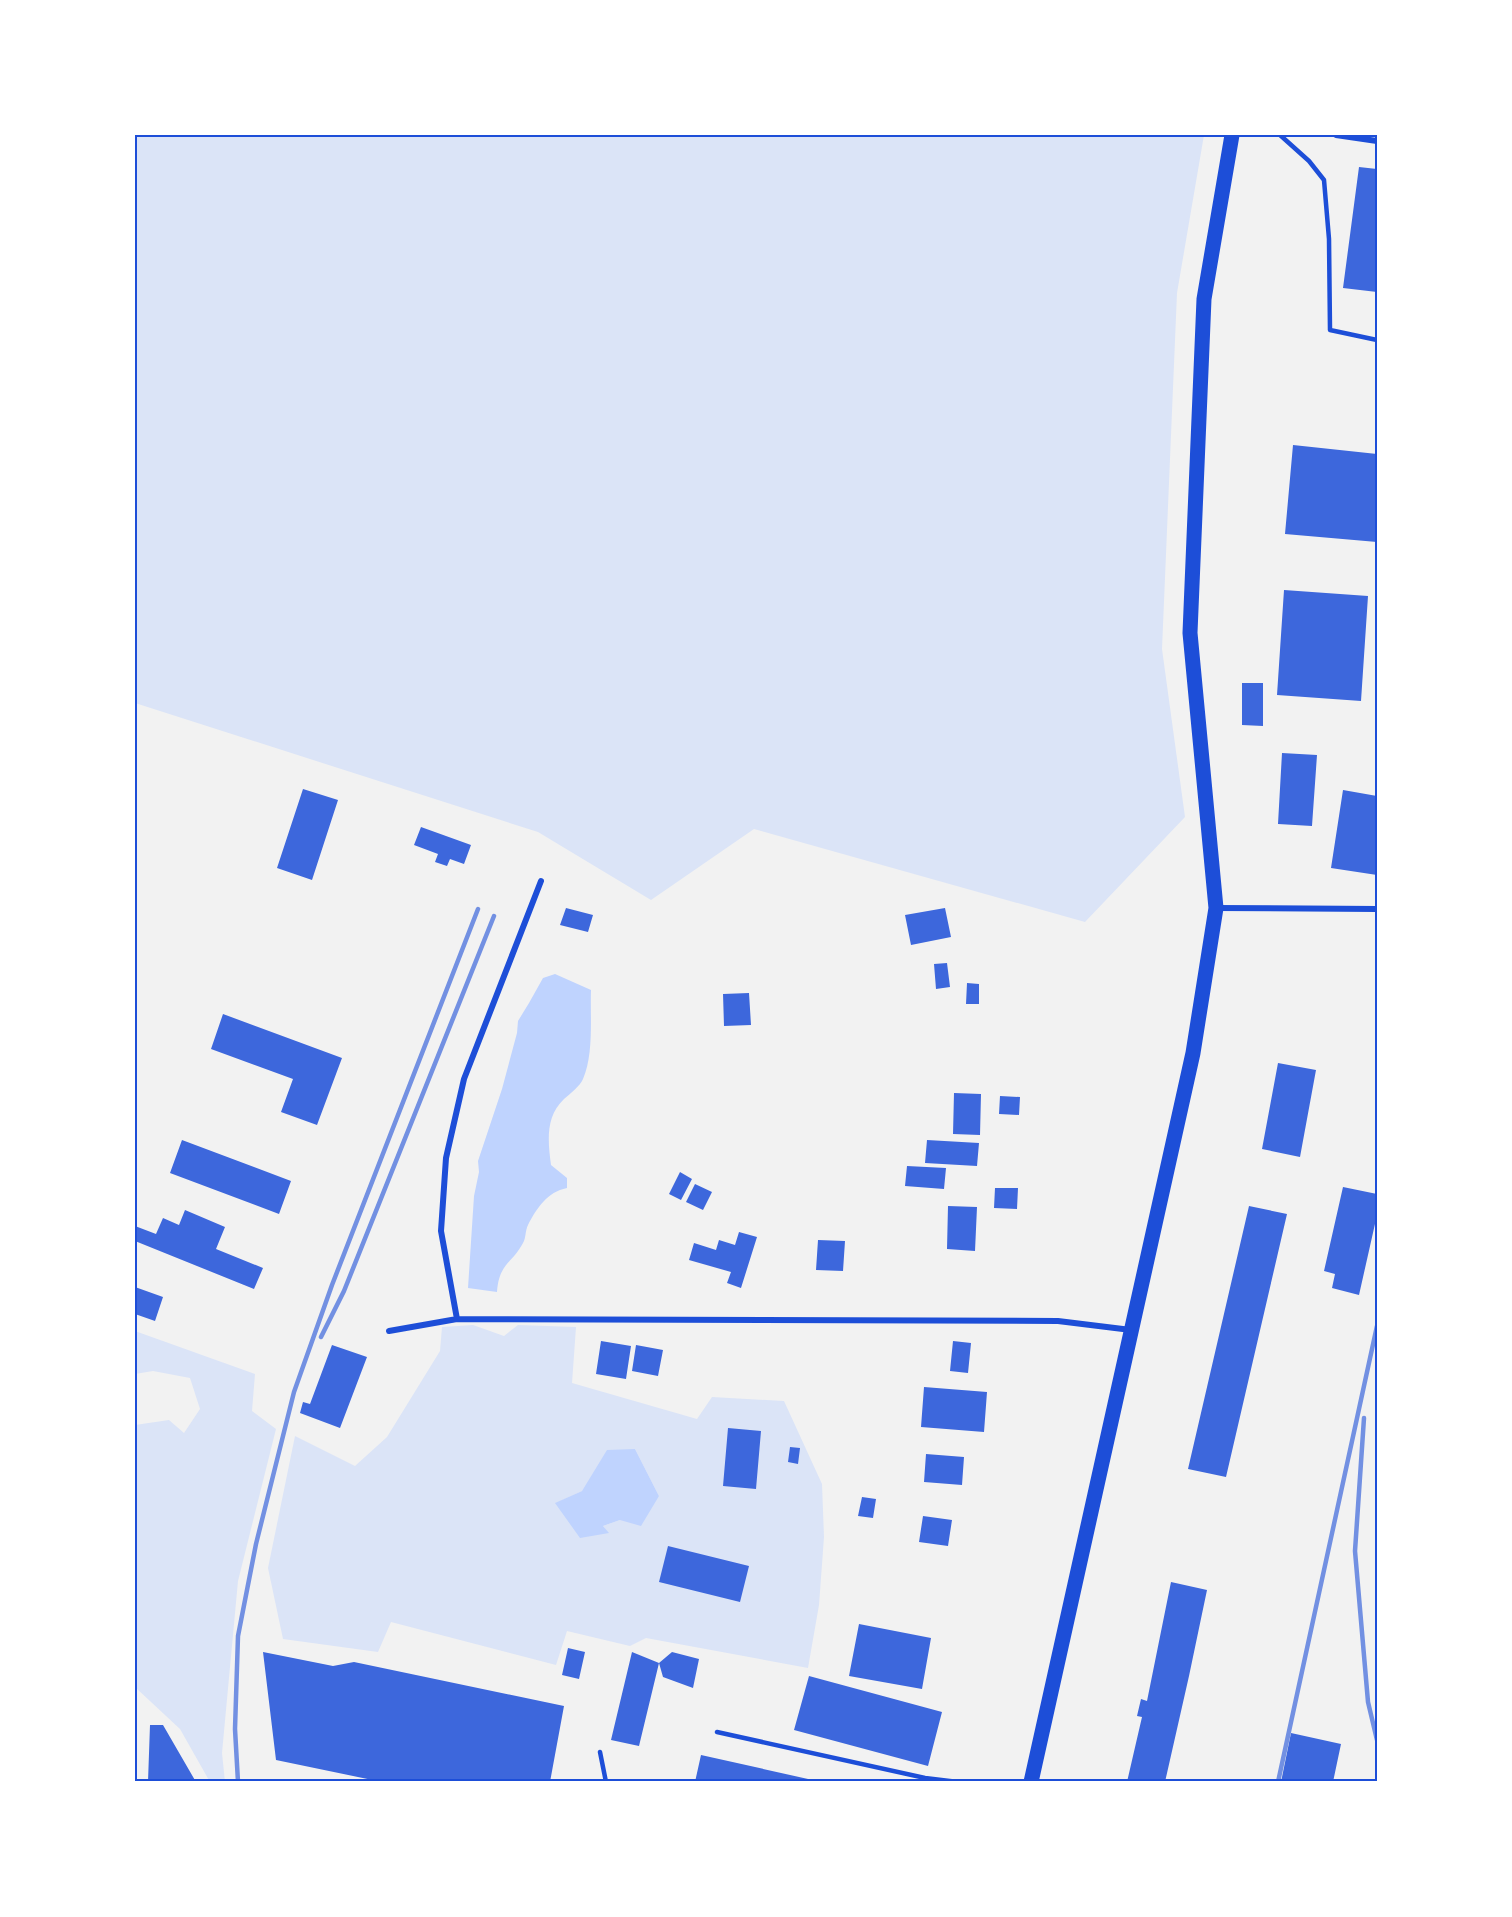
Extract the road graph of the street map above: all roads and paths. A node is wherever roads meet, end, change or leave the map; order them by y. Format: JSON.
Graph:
{"nodes":[{"id":1,"x":1232,"y":135,"type":"edge"},
{"id":2,"x":1280,"y":135,"type":"edge"},
{"id":3,"x":1336,"y":135,"type":"edge"},
{"id":4,"x":1377,"y":141,"type":"edge"},
{"id":5,"x":1377,"y":340,"type":"edge"},
{"id":6,"x":541,"y":881,"type":"dead end"},
{"id":7,"x":1216,"y":908,"type":"junction"},
{"id":8,"x":1377,"y":909,"type":"edge"},
{"id":9,"x":457,"y":1319,"type":"junction"},
{"id":10,"x":1131,"y":1330,"type":"junction"},
{"id":11,"x":389,"y":1331,"type":"dead end"},
{"id":12,"x":717,"y":1732,"type":"dead end"},
{"id":13,"x":600,"y":1752,"type":"dead end"},
{"id":14,"x":606,"y":1782,"type":"edge"},
{"id":15,"x":958,"y":1782,"type":"edge"},
{"id":16,"x":1031,"y":1782,"type":"edge"}],
"edges":[{"from":1,"to":7,"type":"main road"},
{"from":2,"to":5,"type":"lane"},
{"from":3,"to":4,"type":"street"},
{"from":6,"to":9,"type":"street"},
{"from":7,"to":8,"type":"street"},
{"from":7,"to":10,"type":"main road"},
{"from":9,"to":10,"type":"street"},
{"from":9,"to":11,"type":"street"},
{"from":10,"to":16,"type":"main road"},
{"from":12,"to":15,"type":"lane"},
{"from":13,"to":14,"type":"lane"}]}
